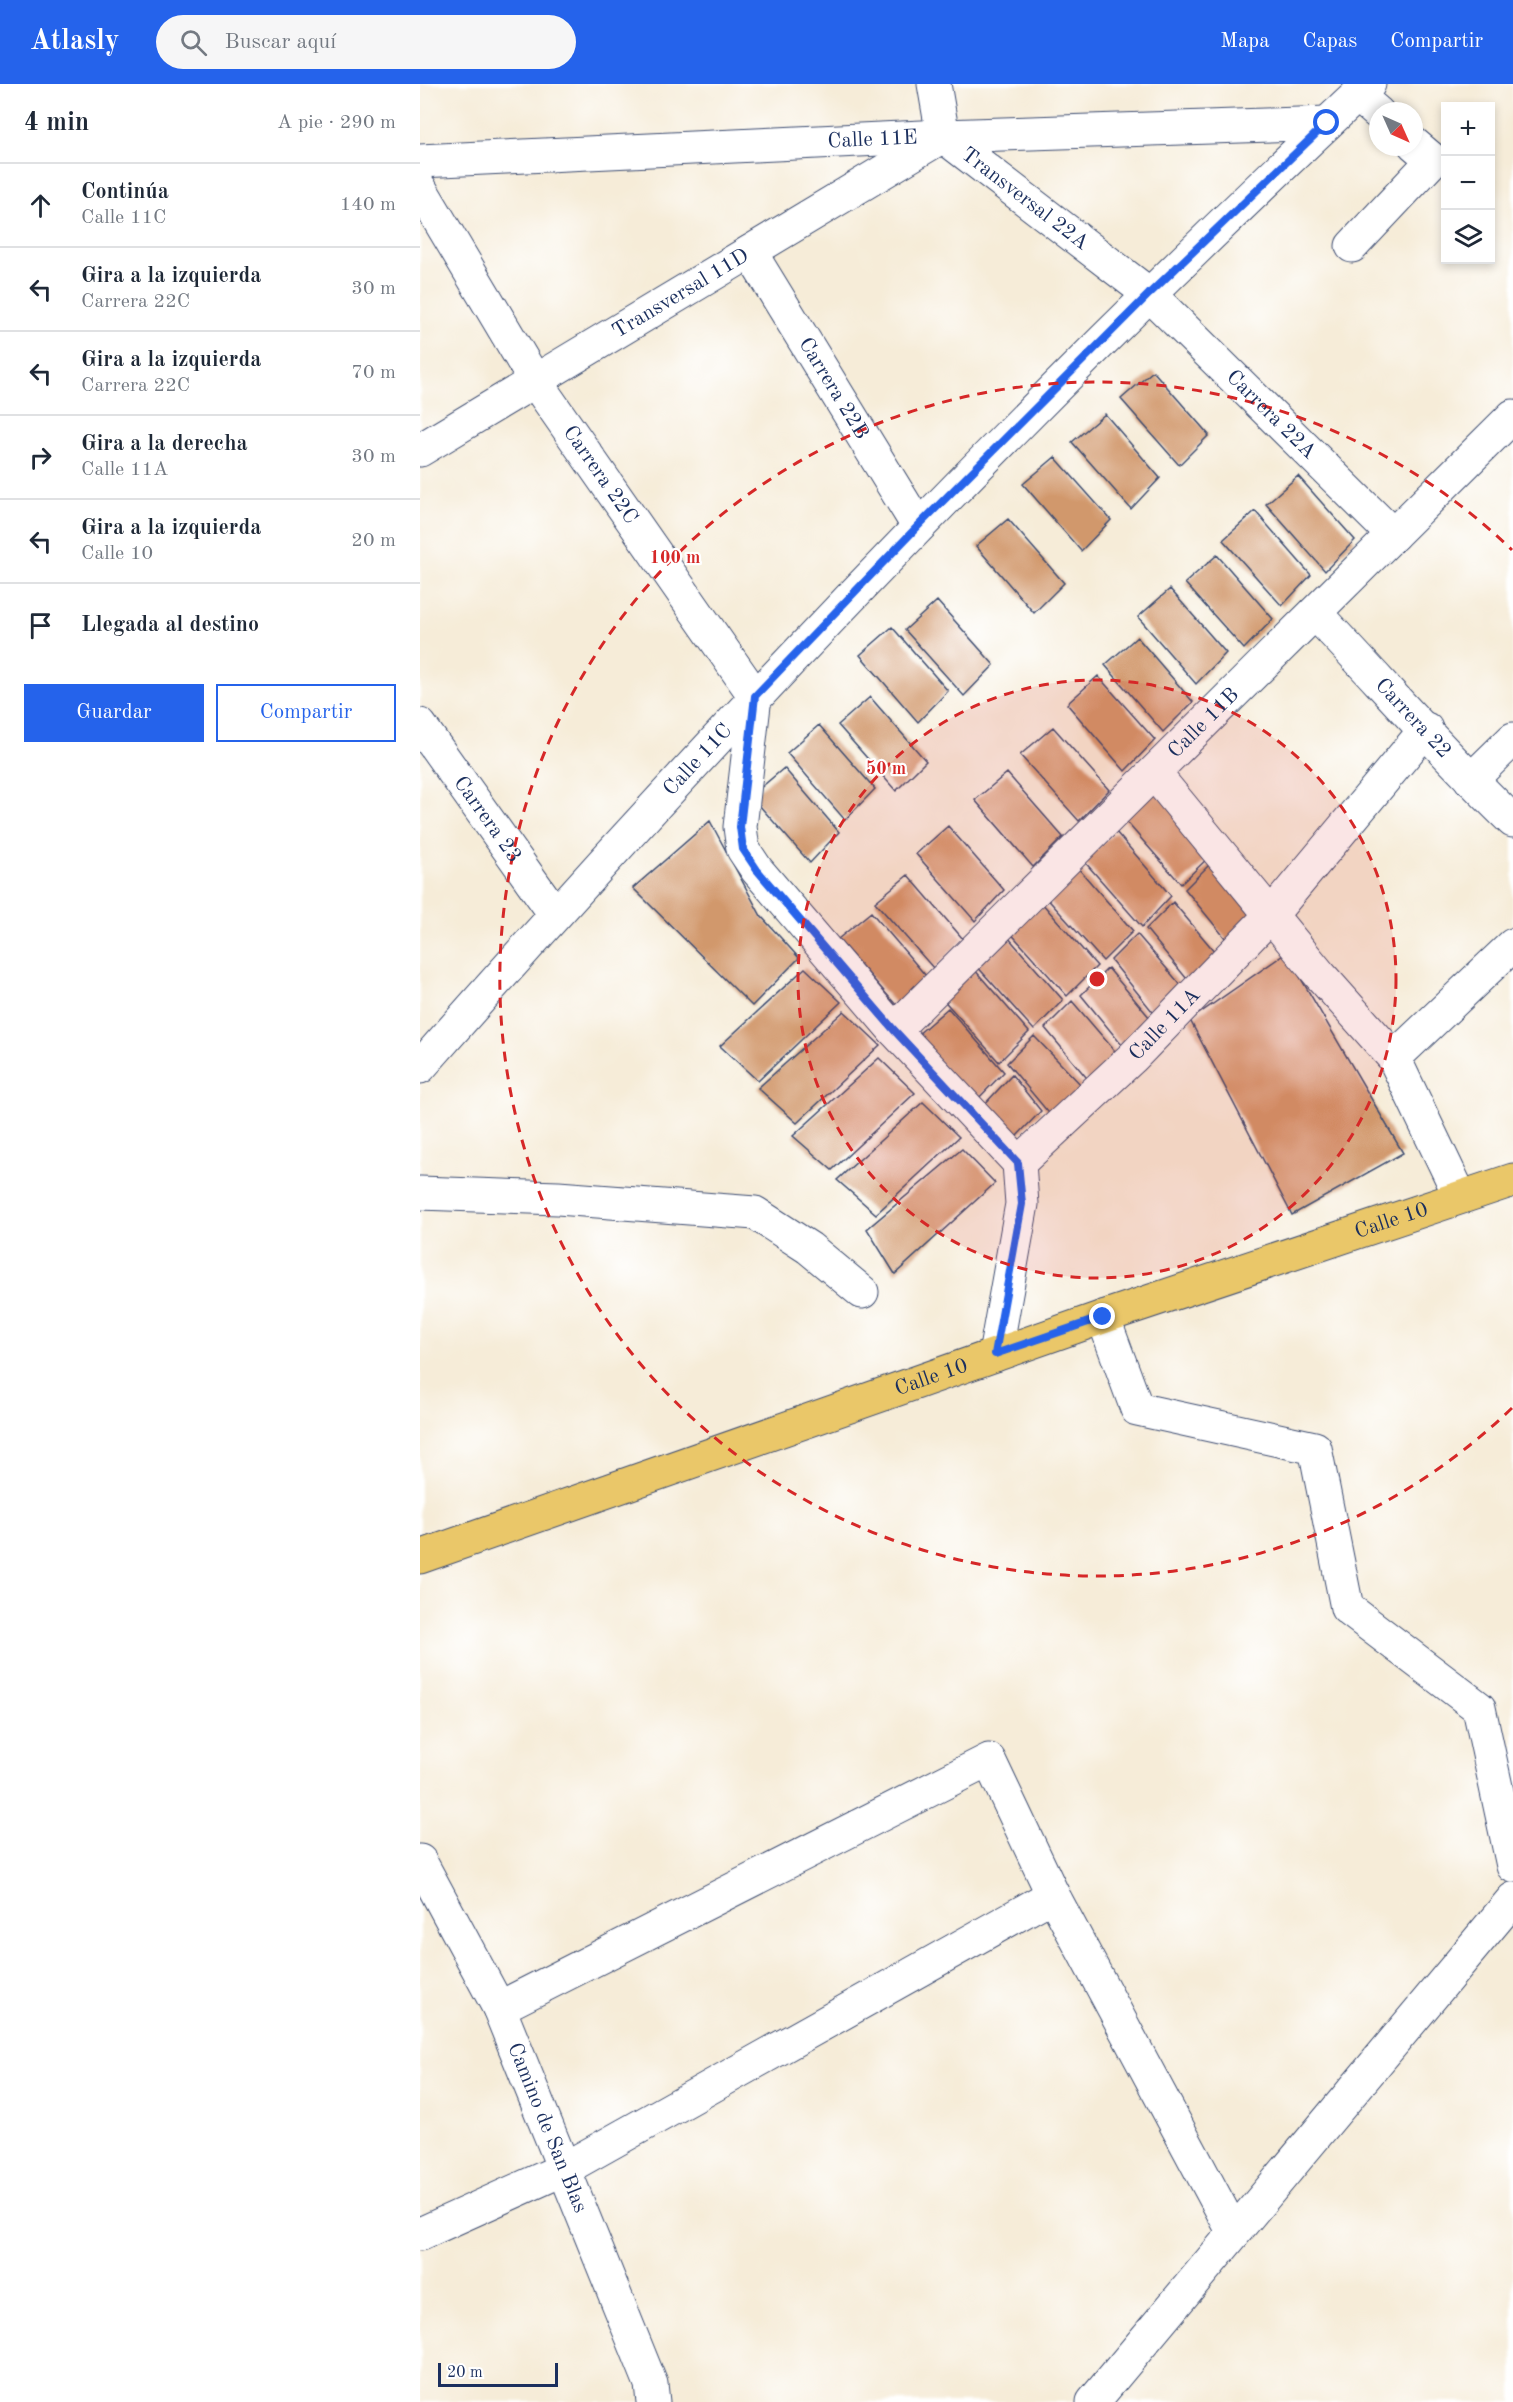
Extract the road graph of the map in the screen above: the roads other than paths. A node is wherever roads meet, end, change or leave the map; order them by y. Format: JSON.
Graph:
{"nodes":[{"id":1,"x":934,"y":84,"type":"edge"},
{"id":2,"x":1368,"y":98,"type":"edge"},
{"id":3,"x":1327,"y":123,"type":"junction"},
{"id":4,"x":943,"y":136,"type":"junction"},
{"id":5,"x":1423,"y":152,"type":"edge"},
{"id":6,"x":420,"y":160,"type":"edge"},
{"id":7,"x":420,"y":188,"type":"edge"},
{"id":8,"x":1352,"y":246,"type":"dead end"},
{"id":9,"x":750,"y":252,"type":"junction"},
{"id":10,"x":1149,"y":294,"type":"junction"},
{"id":11,"x":535,"y":381,"type":"junction"},
{"id":12,"x":1513,"y":416,"type":"edge"},
{"id":13,"x":420,"y":450,"type":"edge"},
{"id":14,"x":918,"y":526,"type":"junction"},
{"id":15,"x":1393,"y":535,"type":"junction"},
{"id":16,"x":1315,"y":613,"type":"junction"},
{"id":17,"x":755,"y":696,"type":"junction"},
{"id":18,"x":420,"y":725,"type":"edge"},
{"id":19,"x":1426,"y":729,"type":"junction"},
{"id":20,"x":1513,"y":739,"type":"edge"},
{"id":21,"x":1154,"y":773,"type":"junction"},
{"id":22,"x":1471,"y":780,"type":"junction"},
{"id":23,"x":1513,"y":821,"type":"edge"},
{"id":24,"x":555,"y":914,"type":"junction"},
{"id":25,"x":1271,"y":915,"type":"junction"},
{"id":26,"x":1513,"y":945,"type":"edge"},
{"id":27,"x":894,"y":1030,"type":"junction"},
{"id":28,"x":1394,"y":1058,"type":"junction"},
{"id":29,"x":420,"y":1067,"type":"edge"},
{"id":30,"x":1018,"y":1163,"type":"junction"},
{"id":31,"x":1513,"y":1180,"type":"edge"},
{"id":32,"x":420,"y":1193,"type":"edge"},
{"id":33,"x":1460,"y":1196,"type":"junction"},
{"id":34,"x":862,"y":1292,"type":"dead end"},
{"id":35,"x":1103,"y":1317,"type":"junction"},
{"id":36,"x":995,"y":1354,"type":"junction"},
{"id":37,"x":420,"y":1557,"type":"edge"},
{"id":38,"x":420,"y":1861,"type":"edge"},
{"id":39,"x":1513,"y":1866,"type":"edge"},
{"id":40,"x":1053,"y":1895,"type":"junction"},
{"id":41,"x":1513,"y":1899,"type":"edge"},
{"id":42,"x":499,"y":2008,"type":"junction"},
{"id":43,"x":564,"y":2169,"type":"junction"},
{"id":44,"x":1234,"y":2233,"type":"junction"},
{"id":45,"x":420,"y":2234,"type":"edge"},
{"id":46,"x":653,"y":2402,"type":"edge"},
{"id":47,"x":1093,"y":2402,"type":"edge"}],
"edges":[{"from":1,"to":4,"type":"street","name":"Transversal 22A"},
{"from":2,"to":3,"type":"street","name":"Calle 11C"},
{"from":3,"to":4,"type":"street","name":"Calle 11E"},
{"from":3,"to":10,"type":"street","name":"Calle 11C"},
{"from":4,"to":6,"type":"street","name":"Calle 11E"},
{"from":4,"to":9,"type":"street","name":"Transversal 11D"},
{"from":4,"to":10,"type":"street","name":"Transversal 22A"},
{"from":5,"to":8,"type":"street"},
{"from":7,"to":11,"type":"street","name":"Carrera 22C"},
{"from":9,"to":11,"type":"street","name":"Transversal 11D"},
{"from":9,"to":14,"type":"street","name":"Carrera 22B"},
{"from":10,"to":14,"type":"street","name":"Calle 11C"},
{"from":10,"to":15,"type":"street","name":"Carrera 22A"},
{"from":11,"to":13,"type":"street","name":"Transversal 11D"},
{"from":11,"to":17,"type":"street","name":"Carrera 22C"},
{"from":12,"to":15,"type":"street","name":"Calle 11B"},
{"from":14,"to":17,"type":"street","name":"Calle 11C"},
{"from":15,"to":16,"type":"street","name":"Calle 11B"},
{"from":16,"to":19,"type":"street","name":"Carrera 22"},
{"from":16,"to":21,"type":"street","name":"Calle 11B"},
{"from":17,"to":24,"type":"street","name":"Calle 11C"},
{"from":17,"to":27,"type":"street"},
{"from":18,"to":24,"type":"street","name":"Carrera 23"},
{"from":19,"to":22,"type":"street","name":"Carrera 22"},
{"from":19,"to":25,"type":"street","name":"Calle 11A"},
{"from":20,"to":22,"type":"street"},
{"from":21,"to":25,"type":"street"},
{"from":21,"to":27,"type":"street","name":"Calle 11B"},
{"from":22,"to":23,"type":"street","name":"Carrera 22"},
{"from":24,"to":29,"type":"street","name":"Calle 11C"},
{"from":25,"to":28,"type":"street"},
{"from":25,"to":30,"type":"street","name":"Calle 11A"},
{"from":26,"to":28,"type":"street"},
{"from":27,"to":30,"type":"street"},
{"from":28,"to":33,"type":"street"},
{"from":30,"to":36,"type":"street"},
{"from":31,"to":33,"type":"main road","name":"Calle 10"},
{"from":32,"to":34,"type":"street"},
{"from":33,"to":35,"type":"main road","name":"Calle 10"},
{"from":35,"to":36,"type":"main road","name":"Calle 10"},
{"from":35,"to":39,"type":"street"},
{"from":36,"to":37,"type":"main road","name":"Calle 10"},
{"from":38,"to":42,"type":"street","name":"Camino de San Blas"},
{"from":40,"to":42,"type":"street"},
{"from":40,"to":43,"type":"street"},
{"from":40,"to":44,"type":"street"},
{"from":41,"to":44,"type":"street"},
{"from":42,"to":43,"type":"street","name":"Camino de San Blas"},
{"from":43,"to":45,"type":"street"},
{"from":43,"to":46,"type":"street","name":"Camino de San Blas"},
{"from":44,"to":47,"type":"street"}]}
